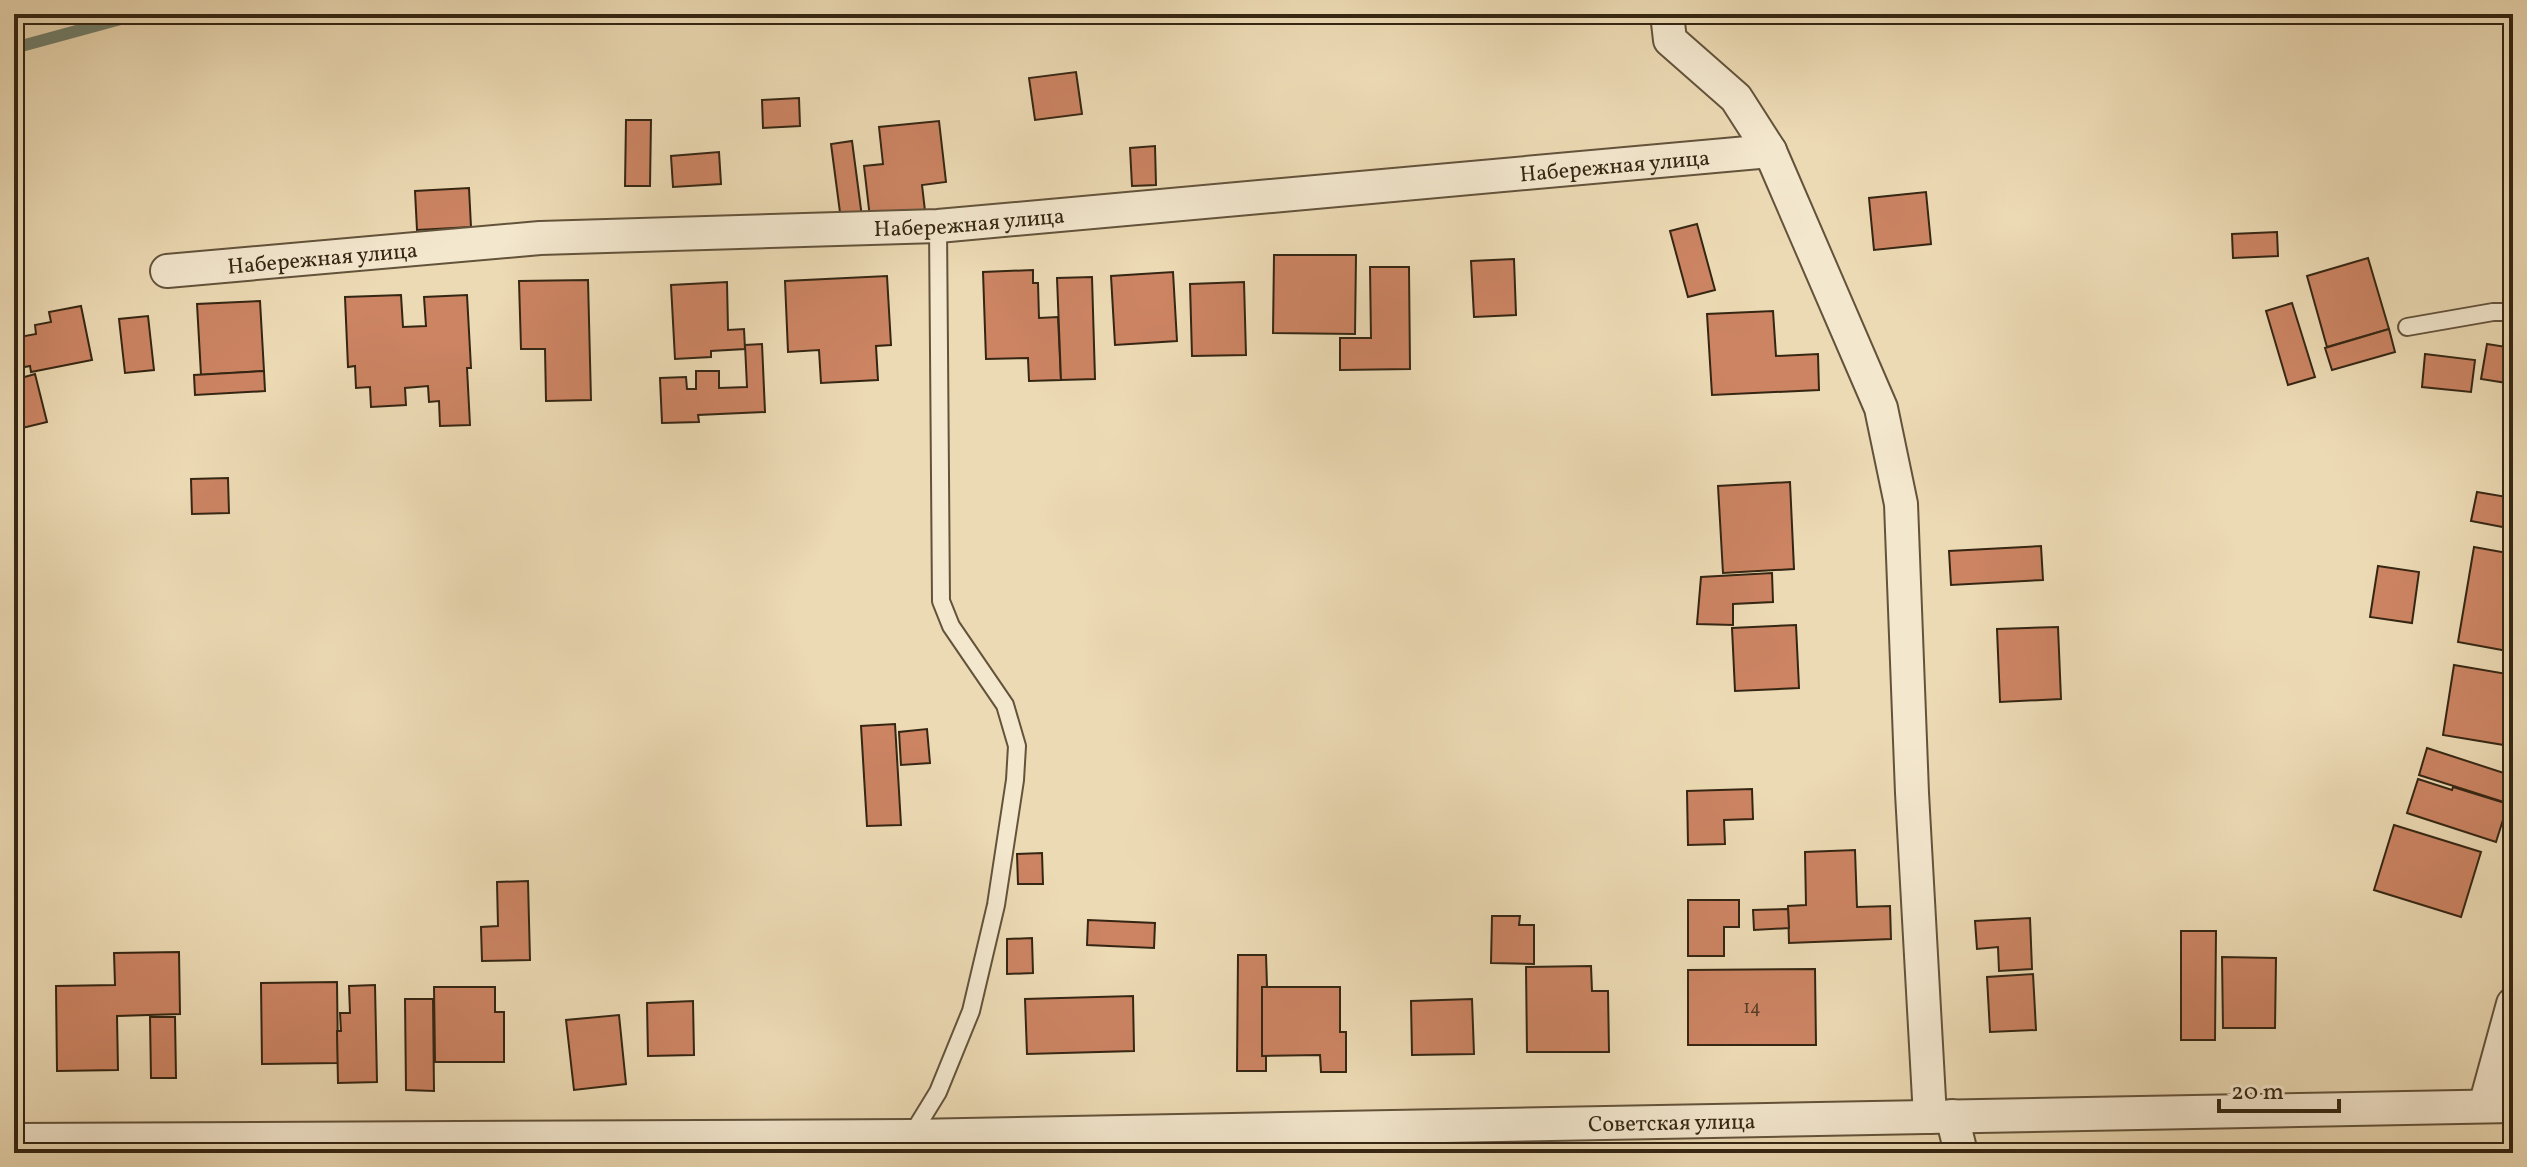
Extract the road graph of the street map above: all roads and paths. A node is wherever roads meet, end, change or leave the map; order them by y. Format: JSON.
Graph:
{"nodes":[{"id":1,"x":1667,"y":14,"type":"edge"},
{"id":2,"x":1770,"y":151,"type":"junction"},
{"id":3,"x":938,"y":226,"type":"junction"},
{"id":4,"x":167,"y":271,"type":"dead end"},
{"id":5,"x":2513,"y":312,"type":"edge"},
{"id":6,"x":2407,"y":327,"type":"dead end"},
{"id":7,"x":2513,"y":1004,"type":"edge"},
{"id":8,"x":2499,"y":1106,"type":"edge"},
{"id":9,"x":1941,"y":1116,"type":"junction"},
{"id":10,"x":14,"y":1140,"type":"edge"},
{"id":11,"x":911,"y":1144,"type":"edge"},
{"id":12,"x":1961,"y":1153,"type":"edge"}],
"edges":[{"from":1,"to":2,"type":"street"},
{"from":2,"to":3,"type":"street","name":"Набережная улица"},
{"from":2,"to":9,"type":"street"},
{"from":3,"to":4,"type":"street","name":"Набережная улица"},
{"from":3,"to":11,"type":"lane"},
{"from":5,"to":6,"type":"lane"},
{"from":7,"to":8,"type":"street"},
{"from":8,"to":9,"type":"street","name":"Советская улица"},
{"from":9,"to":11,"type":"street","name":"Советская улица"},
{"from":9,"to":12,"type":"street"},
{"from":10,"to":11,"type":"street","name":"Советская улица"}]}
